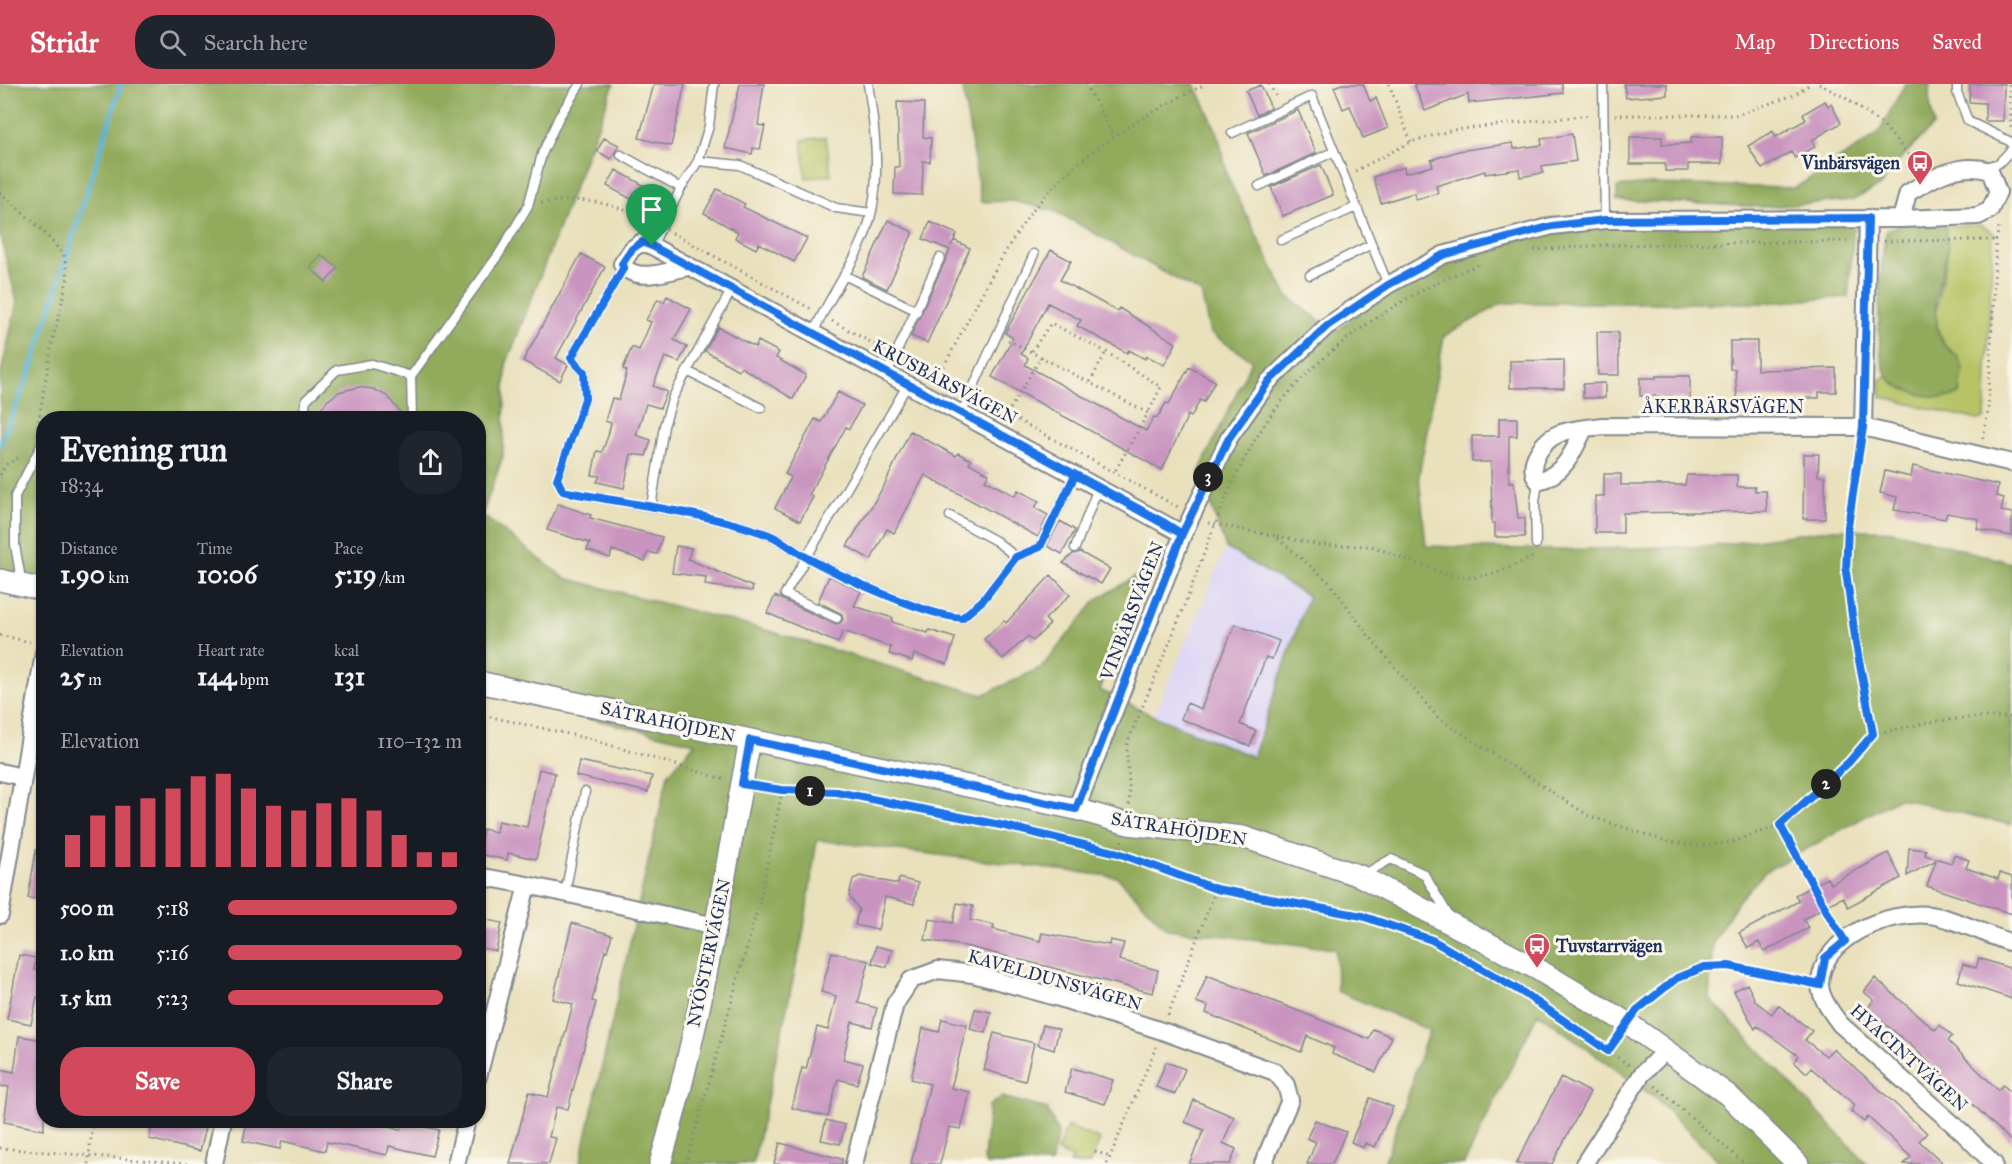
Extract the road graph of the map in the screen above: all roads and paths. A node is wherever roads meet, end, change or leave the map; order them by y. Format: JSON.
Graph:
{"nodes":[{"id":1,"x":580,"y":84,"type":"edge"},
{"id":2,"x":714,"y":84,"type":"edge"},
{"id":3,"x":868,"y":84,"type":"edge"},
{"id":4,"x":1086,"y":84,"type":"edge"},
{"id":5,"x":1206,"y":84,"type":"edge"},
{"id":6,"x":1269,"y":84,"type":"edge"},
{"id":7,"x":1389,"y":84,"type":"edge"},
{"id":8,"x":1602,"y":84,"type":"edge"},
{"id":9,"x":1810,"y":84,"type":"edge"},
{"id":10,"x":1819,"y":84,"type":"edge"},
{"id":11,"x":1957,"y":84,"type":"edge"},
{"id":12,"x":2009,"y":84,"type":"edge"},
{"id":13,"x":1284,"y":107,"type":"junction"},
{"id":14,"x":1603,"y":114,"type":"junction"},
{"id":15,"x":1232,"y":133,"type":"dead end"},
{"id":16,"x":1113,"y":136,"type":"junction"},
{"id":17,"x":1411,"y":142,"type":"junction"},
{"id":18,"x":2012,"y":143,"type":"edge"},
{"id":19,"x":2012,"y":149,"type":"edge"},
{"id":20,"x":1333,"y":152,"type":"junction"},
{"id":21,"x":621,"y":155,"type":"dead end"},
{"id":22,"x":698,"y":160,"type":"junction"},
{"id":23,"x":1980,"y":168,"type":"junction"},
{"id":24,"x":1343,"y":178,"type":"junction"},
{"id":25,"x":1930,"y":180,"type":"junction"},
{"id":26,"x":1259,"y":186,"type":"dead end"},
{"id":27,"x":681,"y":188,"type":"junction"},
{"id":28,"x":0,"y":192,"type":"edge"},
{"id":29,"x":1354,"y":208,"type":"junction"},
{"id":30,"x":871,"y":213,"type":"junction"},
{"id":31,"x":2002,"y":217,"type":"dead end"},
{"id":32,"x":1868,"y":218,"type":"junction"},
{"id":33,"x":1901,"y":219,"type":"junction"},
{"id":34,"x":1605,"y":220,"type":"junction"},
{"id":35,"x":1281,"y":240,"type":"dead end"},
{"id":36,"x":1996,"y":240,"type":"junction"},
{"id":37,"x":1868,"y":241,"type":"junction"},
{"id":38,"x":1370,"y":245,"type":"junction"},
{"id":39,"x":652,"y":246,"type":"junction"},
{"id":40,"x":1524,"y":252,"type":"dead end"},
{"id":41,"x":1034,"y":254,"type":"dead end"},
{"id":42,"x":940,"y":258,"type":"dead end"},
{"id":43,"x":1491,"y":261,"type":"dead end"},
{"id":44,"x":624,"y":267,"type":"junction"},
{"id":45,"x":688,"y":267,"type":"junction"},
{"id":46,"x":844,"y":275,"type":"junction"},
{"id":47,"x":1310,"y":275,"type":"dead end"},
{"id":48,"x":1388,"y":285,"type":"junction"},
{"id":49,"x":732,"y":289,"type":"junction"},
{"id":50,"x":917,"y":311,"type":"junction"},
{"id":51,"x":813,"y":334,"type":"junction"},
{"id":52,"x":999,"y":335,"type":"junction"},
{"id":53,"x":1032,"y":352,"type":"junction"},
{"id":54,"x":1106,"y":352,"type":"junction"},
{"id":55,"x":1042,"y":356,"type":"junction"},
{"id":56,"x":687,"y":371,"type":"junction"},
{"id":57,"x":887,"y":373,"type":"junction"},
{"id":58,"x":411,"y":376,"type":"junction"},
{"id":59,"x":938,"y":377,"type":"dead end"},
{"id":60,"x":1090,"y":382,"type":"junction"},
{"id":61,"x":908,"y":384,"type":"junction"},
{"id":62,"x":760,"y":408,"type":"dead end"},
{"id":63,"x":40,"y":411,"type":"edge"},
{"id":64,"x":304,"y":411,"type":"edge"},
{"id":65,"x":412,"y":411,"type":"edge"},
{"id":66,"x":1148,"y":413,"type":"junction"},
{"id":67,"x":961,"y":414,"type":"junction"},
{"id":68,"x":1007,"y":414,"type":"dead end"},
{"id":69,"x":1863,"y":427,"type":"junction"},
{"id":70,"x":1584,"y":429,"type":"junction"},
{"id":71,"x":36,"y":453,"type":"edge"},
{"id":72,"x":1981,"y":455,"type":"junction"},
{"id":73,"x":2012,"y":463,"type":"edge"},
{"id":74,"x":29,"y":464,"type":"junction"},
{"id":75,"x":1114,"y":473,"type":"dead end"},
{"id":76,"x":0,"y":475,"type":"edge"},
{"id":77,"x":1075,"y":475,"type":"junction"},
{"id":78,"x":1538,"y":481,"type":"junction"},
{"id":79,"x":1098,"y":488,"type":"junction"},
{"id":80,"x":651,"y":507,"type":"junction"},
{"id":81,"x":951,"y":516,"type":"dead end"},
{"id":82,"x":1213,"y":526,"type":"junction"},
{"id":83,"x":1182,"y":534,"type":"junction"},
{"id":84,"x":1275,"y":536,"type":"junction"},
{"id":85,"x":1536,"y":544,"type":"joint"},
{"id":86,"x":1075,"y":548,"type":"dead end"},
{"id":87,"x":805,"y":556,"type":"junction"},
{"id":88,"x":1016,"y":557,"type":"junction"},
{"id":89,"x":0,"y":580,"type":"edge"},
{"id":90,"x":22,"y":585,"type":"junction"},
{"id":91,"x":36,"y":588,"type":"edge"},
{"id":92,"x":837,"y":618,"type":"dead end"},
{"id":93,"x":0,"y":635,"type":"edge"},
{"id":94,"x":36,"y":647,"type":"edge"},
{"id":95,"x":36,"y":671,"type":"edge"},
{"id":96,"x":486,"y":684,"type":"edge"},
{"id":97,"x":486,"y":716,"type":"edge"},
{"id":98,"x":2012,"y":717,"type":"edge"},
{"id":99,"x":1873,"y":734,"type":"junction"},
{"id":100,"x":750,"y":740,"type":"junction"},
{"id":101,"x":0,"y":772,"type":"edge"},
{"id":102,"x":22,"y":777,"type":"junction"},
{"id":103,"x":742,"y":784,"type":"junction"},
{"id":104,"x":782,"y":790,"type":"junction"},
{"id":105,"x":585,"y":792,"type":"dead end"},
{"id":106,"x":1076,"y":809,"type":"junction"},
{"id":107,"x":1128,"y":824,"type":"junction"},
{"id":108,"x":1780,"y":825,"type":"junction"},
{"id":109,"x":1118,"y":853,"type":"junction"},
{"id":110,"x":1360,"y":876,"type":"junction"},
{"id":111,"x":486,"y":877,"type":"edge"},
{"id":112,"x":527,"y":885,"type":"junction"},
{"id":113,"x":1216,"y":889,"type":"junction"},
{"id":114,"x":565,"y":893,"type":"junction"},
{"id":115,"x":0,"y":915,"type":"edge"},
{"id":116,"x":1453,"y":924,"type":"junction"},
{"id":117,"x":716,"y":926,"type":"junction"},
{"id":118,"x":1845,"y":941,"type":"junction"},
{"id":119,"x":2012,"y":943,"type":"edge"},
{"id":120,"x":1820,"y":985,"type":"junction"},
{"id":121,"x":1629,"y":1024,"type":"junction"},
{"id":122,"x":1162,"y":1031,"type":"junction"},
{"id":123,"x":486,"y":1046,"type":"edge"},
{"id":124,"x":1608,"y":1051,"type":"junction"},
{"id":125,"x":1665,"y":1051,"type":"junction"},
{"id":126,"x":1642,"y":1074,"type":"junction"},
{"id":127,"x":92,"y":1128,"type":"edge"},
{"id":128,"x":221,"y":1128,"type":"edge"},
{"id":129,"x":465,"y":1128,"type":"edge"},
{"id":130,"x":0,"y":1148,"type":"edge"},
{"id":131,"x":1095,"y":1151,"type":"dead end"},
{"id":132,"x":87,"y":1155,"type":"junction"},
{"id":133,"x":1110,"y":1157,"type":"junction"},
{"id":134,"x":88,"y":1164,"type":"edge"},
{"id":135,"x":188,"y":1164,"type":"edge"},
{"id":136,"x":214,"y":1164,"type":"edge"},
{"id":137,"x":456,"y":1164,"type":"edge"},
{"id":138,"x":660,"y":1164,"type":"edge"},
{"id":139,"x":686,"y":1164,"type":"edge"},
{"id":140,"x":855,"y":1164,"type":"edge"},
{"id":141,"x":1107,"y":1164,"type":"edge"},
{"id":142,"x":1263,"y":1164,"type":"edge"},
{"id":143,"x":1584,"y":1164,"type":"edge"},
{"id":144,"x":1745,"y":1164,"type":"edge"},
{"id":145,"x":1798,"y":1164,"type":"edge"},
{"id":146,"x":1994,"y":1164,"type":"edge"}],
"edges":[{"from":1,"to":58,"type":"lane"},
{"from":2,"to":22,"type":"lane"},
{"from":3,"to":30,"type":"lane"},
{"from":4,"to":16,"type":"path"},
{"from":5,"to":16,"type":"path"},
{"from":6,"to":13,"type":"path"},
{"from":7,"to":17,"type":"path"},
{"from":8,"to":14,"type":"lane"},
{"from":9,"to":14,"type":"path"},
{"from":10,"to":25,"type":"path"},
{"from":11,"to":18,"type":"lane"},
{"from":12,"to":18,"type":"path"},
{"from":13,"to":15,"type":"lane"},
{"from":13,"to":20,"type":"lane"},
{"from":14,"to":17,"type":"path"},
{"from":14,"to":34,"type":"lane"},
{"from":16,"to":59,"type":"path"},
{"from":17,"to":24,"type":"path"},
{"from":19,"to":23,"type":"lane"},
{"from":20,"to":24,"type":"lane"},
{"from":20,"to":26,"type":"lane"},
{"from":21,"to":27,"type":"lane"},
{"from":22,"to":27,"type":"lane"},
{"from":22,"to":30,"type":"lane"},
{"from":23,"to":25,"type":"street"},
{"from":23,"to":33,"type":"street","name":"VINBÄRSVÄGEN"},
{"from":24,"to":29,"type":"lane"},
{"from":25,"to":33,"type":"street"},
{"from":27,"to":39,"type":"lane"},
{"from":28,"to":63,"type":"path"},
{"from":29,"to":35,"type":"lane"},
{"from":29,"to":38,"type":"lane"},
{"from":30,"to":46,"type":"lane"},
{"from":31,"to":36,"type":"path"},
{"from":32,"to":33,"type":"street","name":"VINBÄRSVÄGEN"},
{"from":32,"to":34,"type":"street","name":"VINBÄRSVÄGEN"},
{"from":32,"to":37,"type":"street"},
{"from":34,"to":48,"type":"street","name":"VINBÄRSVÄGEN"},
{"from":36,"to":37,"type":"path"},
{"from":36,"to":72,"type":"path"},
{"from":37,"to":40,"type":"path"},
{"from":37,"to":69,"type":"street"},
{"from":38,"to":47,"type":"lane"},
{"from":38,"to":48,"type":"lane"},
{"from":39,"to":44,"type":"street"},
{"from":39,"to":45,"type":"street","name":"KRUSBÄRSVÄGEN"},
{"from":41,"to":52,"type":"lane"},
{"from":42,"to":50,"type":"lane"},
{"from":43,"to":82,"type":"path"},
{"from":44,"to":45,"type":"street"},
{"from":44,"to":80,"type":"lane"},
{"from":45,"to":49,"type":"street","name":"KRUSBÄRSVÄGEN"},
{"from":46,"to":50,"type":"lane"},
{"from":46,"to":51,"type":"lane"},
{"from":48,"to":83,"type":"street","name":"VINBÄRSVÄGEN"},
{"from":49,"to":51,"type":"street","name":"KRUSBÄRSVÄGEN"},
{"from":49,"to":56,"type":"lane"},
{"from":50,"to":57,"type":"lane"},
{"from":51,"to":57,"type":"street","name":"KRUSBÄRSVÄGEN"},
{"from":52,"to":53,"type":"path"},
{"from":52,"to":67,"type":"lane"},
{"from":53,"to":54,"type":"path"},
{"from":53,"to":55,"type":"path"},
{"from":54,"to":60,"type":"path"},
{"from":54,"to":66,"type":"path"},
{"from":55,"to":60,"type":"path"},
{"from":55,"to":68,"type":"path"},
{"from":56,"to":62,"type":"lane"},
{"from":56,"to":80,"type":"lane"},
{"from":57,"to":61,"type":"street","name":"KRUSBÄRSVÄGEN"},
{"from":58,"to":64,"type":"lane"},
{"from":58,"to":65,"type":"lane"},
{"from":60,"to":66,"type":"path"},
{"from":61,"to":67,"type":"street","name":"KRUSBÄRSVÄGEN"},
{"from":61,"to":87,"type":"lane"},
{"from":66,"to":75,"type":"path"},
{"from":67,"to":77,"type":"street","name":"KRUSBÄRSVÄGEN"},
{"from":69,"to":70,"type":"street","name":"ÅKERBÄRSVÄGEN"},
{"from":69,"to":72,"type":"street","name":"ÅKERBÄRSVÄGEN"},
{"from":69,"to":99,"type":"path"},
{"from":70,"to":78,"type":"street"},
{"from":70,"to":78,"type":"street","name":"ÅKERBÄRSVÄGEN"},
{"from":71,"to":74,"type":"lane"},
{"from":72,"to":73,"type":"street","name":"ÅKERBÄRSVÄGEN"},
{"from":74,"to":76,"type":"path"},
{"from":74,"to":90,"type":"lane"},
{"from":77,"to":79,"type":"street","name":"KRUSBÄRSVÄGEN"},
{"from":77,"to":88,"type":"lane"},
{"from":78,"to":85,"type":"lane"},
{"from":79,"to":83,"type":"street","name":"KRUSBÄRSVÄGEN"},
{"from":79,"to":86,"type":"lane"},
{"from":80,"to":87,"type":"lane"},
{"from":81,"to":88,"type":"lane"},
{"from":82,"to":84,"type":"path"},
{"from":82,"to":107,"type":"path"},
{"from":83,"to":106,"type":"street","name":"VINBÄRSVÄGEN"},
{"from":84,"to":85,"type":"path"},
{"from":84,"to":108,"type":"path"},
{"from":87,"to":88,"type":"lane"},
{"from":87,"to":92,"type":"lane"},
{"from":89,"to":90,"type":"street"},
{"from":90,"to":91,"type":"street"},
{"from":93,"to":94,"type":"path"},
{"from":95,"to":102,"type":"street"},
{"from":96,"to":100,"type":"street","name":"SÄTRAHÖJDEN"},
{"from":97,"to":103,"type":"path"},
{"from":98,"to":99,"type":"path"},
{"from":99,"to":108,"type":"path"},
{"from":100,"to":103,"type":"street","name":"NYÖSTERVÄGEN"},
{"from":100,"to":106,"type":"street","name":"SÄTRAHÖJDEN"},
{"from":101,"to":102,"type":"street"},
{"from":102,"to":115,"type":"street"},
{"from":103,"to":104,"type":"path"},
{"from":103,"to":117,"type":"street","name":"NYÖSTERVÄGEN"},
{"from":104,"to":109,"type":"path"},
{"from":104,"to":139,"type":"path"},
{"from":105,"to":114,"type":"lane"},
{"from":106,"to":107,"type":"street","name":"SÄTRAHÖJDEN"},
{"from":107,"to":109,"type":"path"},
{"from":107,"to":110,"type":"street","name":"SÄTRAHÖJDEN"},
{"from":108,"to":118,"type":"path"},
{"from":109,"to":113,"type":"path"},
{"from":110,"to":116,"type":"street","name":"SÄTRAHÖJDEN"},
{"from":110,"to":116,"type":"lane"},
{"from":111,"to":112,"type":"street"},
{"from":112,"to":114,"type":"street"},
{"from":112,"to":123,"type":"street"},
{"from":113,"to":122,"type":"path"},
{"from":113,"to":124,"type":"path"},
{"from":114,"to":117,"type":"street"},
{"from":116,"to":121,"type":"street","name":"SÄTRAHÖJDEN"},
{"from":117,"to":138,"type":"street","name":"NYÖSTERVÄGEN"},
{"from":118,"to":119,"type":"street"},
{"from":118,"to":120,"type":"street"},
{"from":120,"to":121,"type":"path"},
{"from":120,"to":146,"type":"street","name":"HYACINTVÄGEN"},
{"from":121,"to":124,"type":"path"},
{"from":121,"to":125,"type":"street","name":"SÄTRAHÖJDEN"},
{"from":122,"to":133,"type":"path"},
{"from":122,"to":140,"type":"street","name":"KAVELDUNSVÄGEN"},
{"from":122,"to":142,"type":"street","name":"KAVELDUNSVÄGEN"},
{"from":124,"to":126,"type":"path"},
{"from":125,"to":126,"type":"street"},
{"from":125,"to":145,"type":"street","name":"SÄTRAHÖJDEN"},
{"from":126,"to":143,"type":"street"},
{"from":126,"to":144,"type":"path"},
{"from":127,"to":132,"type":"path"},
{"from":128,"to":136,"type":"street"},
{"from":129,"to":137,"type":"street"},
{"from":130,"to":132,"type":"path"},
{"from":131,"to":133,"type":"path"},
{"from":132,"to":134,"type":"path"},
{"from":132,"to":135,"type":"path"},
{"from":133,"to":141,"type":"path"}]}
